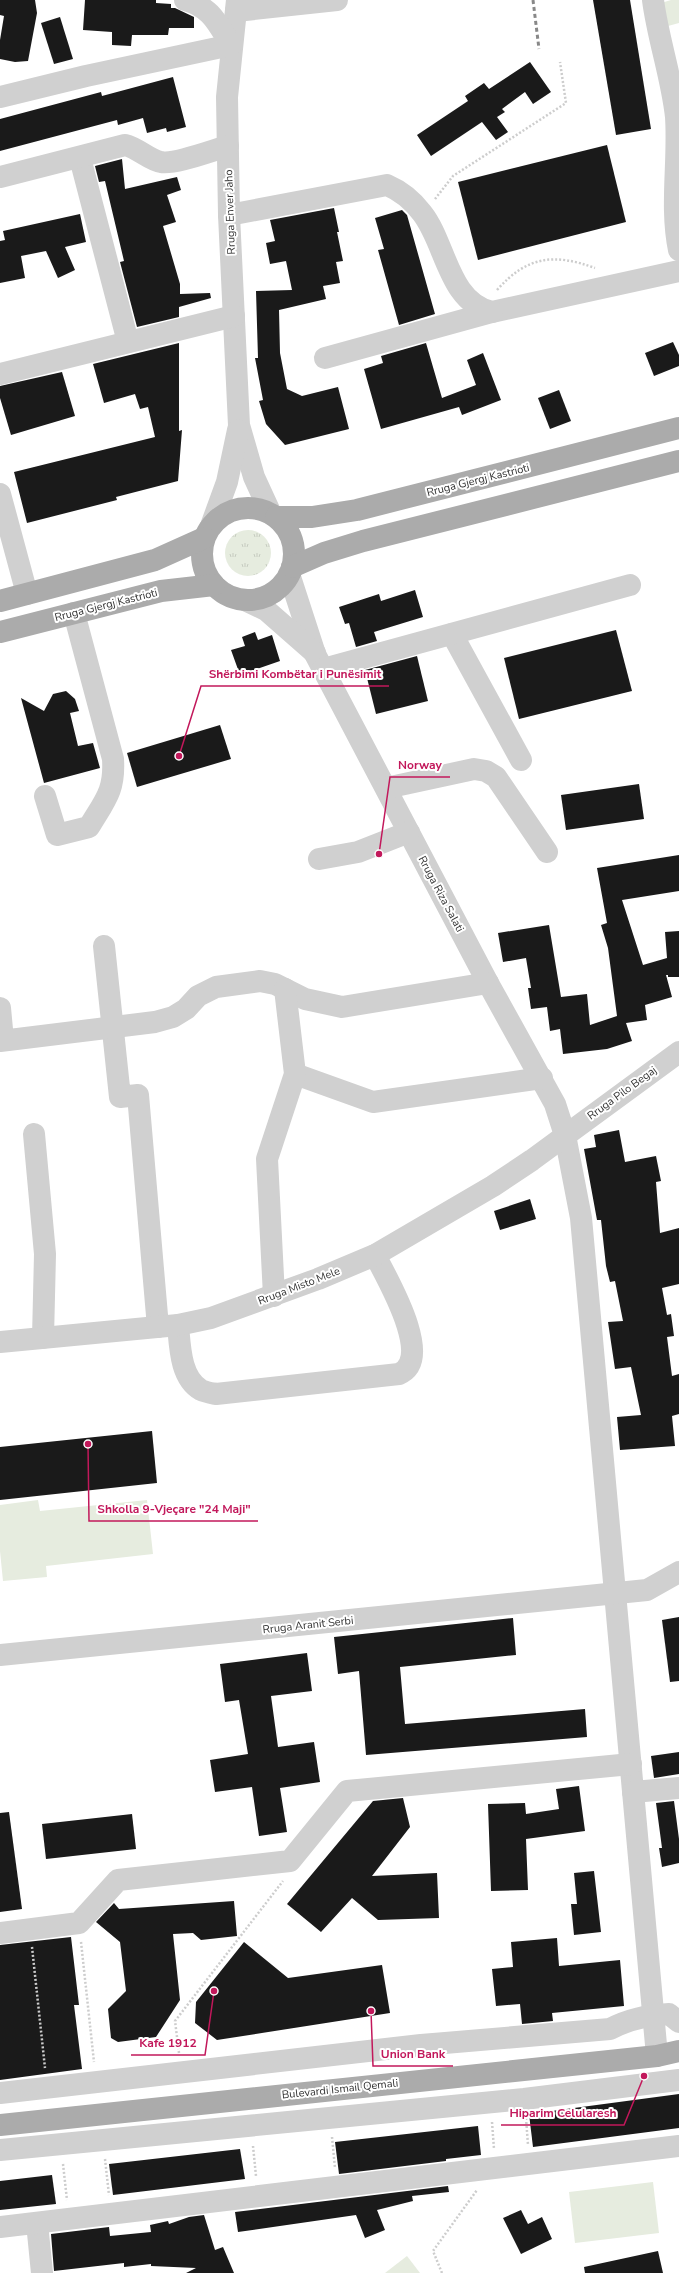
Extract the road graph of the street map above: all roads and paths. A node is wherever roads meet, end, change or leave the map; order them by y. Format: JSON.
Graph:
{"nodes":[{"id":1,"x":185,"y":0,"type":"edge"},
{"id":2,"x":337,"y":0,"type":"edge"},
{"id":3,"x":653,"y":0,"type":"edge"},
{"id":4,"x":236,"y":5,"type":"edge"},
{"id":5,"x":231,"y":45,"type":"junction"},
{"id":6,"x":560,"y":62,"type":"dead end"},
{"id":7,"x":0,"y":98,"type":"edge"},
{"id":8,"x":228,"y":146,"type":"junction"},
{"id":9,"x":80,"y":158,"type":"junction"},
{"id":10,"x":0,"y":177,"type":"edge"},
{"id":11,"x":677,"y":201,"type":"edge"},
{"id":12,"x":423,"y":214,"type":"junction"},
{"id":13,"x":229,"y":216,"type":"junction"},
{"id":14,"x":679,"y":250,"type":"edge"},
{"id":15,"x":679,"y":271,"type":"edge"},
{"id":16,"x":625,"y":283,"type":"junction"},
{"id":17,"x":488,"y":311,"type":"junction"},
{"id":18,"x":234,"y":316,"type":"junction"},
{"id":19,"x":128,"y":342,"type":"junction"},
{"id":20,"x":325,"y":358,"type":"dead end"},
{"id":21,"x":0,"y":374,"type":"edge"},
{"id":22,"x":239,"y":425,"type":"junction"},
{"id":23,"x":679,"y":428,"type":"edge"},
{"id":24,"x":679,"y":461,"type":"edge"},
{"id":25,"x":0,"y":494,"type":"edge"},
{"id":26,"x":273,"y":516,"type":"junction"},
{"id":27,"x":208,"y":532,"type":"junction"},
{"id":28,"x":290,"y":571,"type":"junction"},
{"id":29,"x":214,"y":585,"type":"junction"},
{"id":30,"x":630,"y":585,"type":"dead end"},
{"id":31,"x":27,"y":594,"type":"junction"},
{"id":32,"x":245,"y":600,"type":"junction"},
{"id":33,"x":0,"y":601,"type":"edge"},
{"id":34,"x":74,"y":613,"type":"junction"},
{"id":35,"x":0,"y":632,"type":"edge"},
{"id":36,"x":452,"y":634,"type":"junction"},
{"id":37,"x":319,"y":662,"type":"junction"},
{"id":38,"x":521,"y":760,"type":"dead end"},
{"id":39,"x":386,"y":788,"type":"junction"},
{"id":40,"x":46,"y":796,"type":"dead end"},
{"id":41,"x":409,"y":832,"type":"junction"},
{"id":42,"x":546,"y":852,"type":"dead end"},
{"id":43,"x":319,"y":859,"type":"dead end"},
{"id":44,"x":104,"y":946,"type":"dead end"},
{"id":45,"x":488,"y":983,"type":"junction"},
{"id":46,"x":285,"y":989,"type":"junction"},
{"id":47,"x":0,"y":1008,"type":"edge"},
{"id":48,"x":112,"y":1027,"type":"junction"},
{"id":49,"x":2,"y":1041,"type":"edge"},
{"id":50,"x":679,"y":1052,"type":"edge"},
{"id":51,"x":295,"y":1074,"type":"junction"},
{"id":52,"x":542,"y":1078,"type":"junction"},
{"id":53,"x":34,"y":1134,"type":"dead end"},
{"id":54,"x":565,"y":1134,"type":"junction"},
{"id":55,"x":375,"y":1255,"type":"junction"},
{"id":56,"x":274,"y":1296,"type":"junction"},
{"id":57,"x":168,"y":1326,"type":"junction"},
{"id":58,"x":43,"y":1338,"type":"junction"},
{"id":59,"x":0,"y":1342,"type":"edge"},
{"id":60,"x":679,"y":1572,"type":"edge"},
{"id":61,"x":616,"y":1593,"type":"junction"},
{"id":62,"x":0,"y":1655,"type":"edge"},
{"id":63,"x":631,"y":1764,"type":"junction"},
{"id":64,"x":679,"y":1788,"type":"edge"},
{"id":65,"x":633,"y":1792,"type":"junction"},
{"id":66,"x":290,"y":1861,"type":"junction"},
{"id":67,"x":30,"y":1929,"type":"junction"},
{"id":68,"x":0,"y":1933,"type":"edge"},
{"id":69,"x":654,"y":2015,"type":"junction"},
{"id":70,"x":679,"y":2022,"type":"edge"},
{"id":71,"x":679,"y":2051,"type":"edge"},
{"id":72,"x":657,"y":2056,"type":"junction"},
{"id":73,"x":181,"y":2074,"type":"junction"},
{"id":74,"x":679,"y":2080,"type":"edge"},
{"id":75,"x":48,"y":2088,"type":"junction"},
{"id":76,"x":0,"y":2093,"type":"edge"},
{"id":77,"x":330,"y":2117,"type":"junction"},
{"id":78,"x":0,"y":2125,"type":"edge"},
{"id":79,"x":251,"y":2125,"type":"junction"},
{"id":80,"x":61,"y":2145,"type":"junction"},
{"id":81,"x":679,"y":2146,"type":"edge"},
{"id":82,"x":0,"y":2150,"type":"edge"},
{"id":83,"x":492,"y":2168,"type":"junction"},
{"id":84,"x":338,"y":2187,"type":"junction"},
{"id":85,"x":258,"y":2196,"type":"junction"},
{"id":86,"x":69,"y":2219,"type":"junction"},
{"id":87,"x":37,"y":2223,"type":"junction"},
{"id":88,"x":0,"y":2227,"type":"edge"},
{"id":89,"x":42,"y":2273,"type":"edge"},
{"id":90,"x":442,"y":2273,"type":"edge"}],
"edges":[{"from":1,"to":5,"type":"street"},
{"from":2,"to":4,"type":"street"},
{"from":3,"to":11,"type":"street"},
{"from":4,"to":5,"type":"street","name":"Rruga Enver Jaho"},
{"from":5,"to":7,"type":"street"},
{"from":5,"to":8,"type":"street","name":"Rruga Enver Jaho"},
{"from":6,"to":12,"type":"path"},
{"from":8,"to":9,"type":"street"},
{"from":8,"to":13,"type":"street","name":"Rruga Enver Jaho"},
{"from":9,"to":10,"type":"street"},
{"from":9,"to":19,"type":"street"},
{"from":11,"to":14,"type":"street"},
{"from":12,"to":13,"type":"street"},
{"from":12,"to":17,"type":"street"},
{"from":13,"to":18,"type":"street","name":"Rruga Enver Jaho"},
{"from":15,"to":16,"type":"street"},
{"from":16,"to":17,"type":"street"},
{"from":16,"to":17,"type":"path"},
{"from":17,"to":20,"type":"street"},
{"from":18,"to":19,"type":"street"},
{"from":18,"to":22,"type":"street","name":"Rruga Enver Jaho"},
{"from":19,"to":21,"type":"street"},
{"from":22,"to":26,"type":"street"},
{"from":22,"to":27,"type":"street"},
{"from":23,"to":26,"type":"main road","name":"Rruga Gjergj Kastrioti"},
{"from":24,"to":28,"type":"main road"},
{"from":25,"to":31,"type":"street"},
{"from":26,"to":27,"type":"main road"},
{"from":26,"to":28,"type":"main road"},
{"from":27,"to":29,"type":"main road"},
{"from":27,"to":31,"type":"main road"},
{"from":28,"to":32,"type":"main road"},
{"from":28,"to":37,"type":"street"},
{"from":29,"to":32,"type":"main road"},
{"from":29,"to":34,"type":"main road","name":"Rruga Gjergj Kastrioti"},
{"from":30,"to":36,"type":"street"},
{"from":31,"to":33,"type":"main road"},
{"from":32,"to":37,"type":"street"},
{"from":34,"to":35,"type":"main road","name":"Rruga Gjergj Kastrioti"},
{"from":34,"to":40,"type":"street"},
{"from":36,"to":37,"type":"street"},
{"from":36,"to":38,"type":"street"},
{"from":37,"to":39,"type":"street","name":"Rruga Riza Salati"},
{"from":39,"to":41,"type":"street","name":"Rruga Riza Salati"},
{"from":39,"to":42,"type":"street"},
{"from":41,"to":43,"type":"street"},
{"from":41,"to":45,"type":"street","name":"Rruga Riza Salati"},
{"from":44,"to":48,"type":"street"},
{"from":45,"to":46,"type":"street"},
{"from":45,"to":52,"type":"street","name":"Rruga Riza Salati"},
{"from":46,"to":48,"type":"street"},
{"from":46,"to":51,"type":"street"},
{"from":47,"to":49,"type":"street"},
{"from":48,"to":49,"type":"street"},
{"from":48,"to":57,"type":"street"},
{"from":50,"to":54,"type":"street","name":"Rruga Pilo Begaj"},
{"from":51,"to":52,"type":"street"},
{"from":51,"to":56,"type":"street"},
{"from":52,"to":54,"type":"street","name":"Rruga Riza Salati"},
{"from":53,"to":58,"type":"street"},
{"from":54,"to":55,"type":"street","name":"Rruga Misto Mele"},
{"from":54,"to":61,"type":"street","name":"Rruga Riza Salati"},
{"from":55,"to":56,"type":"street","name":"Rruga Misto Mele"},
{"from":55,"to":57,"type":"street"},
{"from":56,"to":57,"type":"street","name":"Rruga Misto Mele"},
{"from":57,"to":58,"type":"street","name":"Rruga Misto Mele"},
{"from":58,"to":59,"type":"street","name":"Rruga Misto Mele"},
{"from":60,"to":61,"type":"street","name":"Rruga Aranit Serbi"},
{"from":61,"to":62,"type":"street","name":"Rruga Aranit Serbi"},
{"from":61,"to":63,"type":"street","name":"Rruga Riza Salati"},
{"from":63,"to":65,"type":"street","name":"Rruga Riza Salati"},
{"from":63,"to":66,"type":"street"},
{"from":64,"to":65,"type":"street"},
{"from":65,"to":69,"type":"street","name":"Rruga Riza Salati"},
{"from":66,"to":67,"type":"street"},
{"from":66,"to":73,"type":"path"},
{"from":67,"to":68,"type":"street"},
{"from":67,"to":75,"type":"path"},
{"from":69,"to":70,"type":"street"},
{"from":69,"to":72,"type":"street","name":"Rruga Riza Salati"},
{"from":69,"to":73,"type":"street"},
{"from":71,"to":72,"type":"main road","name":"Bulevardi Ismail Qemali"},
{"from":72,"to":78,"type":"main road","name":"Bulevardi Ismail Qemali"},
{"from":73,"to":75,"type":"street"},
{"from":74,"to":77,"type":"street"},
{"from":75,"to":76,"type":"street"},
{"from":77,"to":79,"type":"street"},
{"from":77,"to":84,"type":"path"},
{"from":79,"to":80,"type":"street"},
{"from":79,"to":85,"type":"path"},
{"from":80,"to":82,"type":"street"},
{"from":80,"to":86,"type":"path"},
{"from":81,"to":83,"type":"street"},
{"from":83,"to":84,"type":"street"},
{"from":83,"to":90,"type":"path"},
{"from":84,"to":85,"type":"street"},
{"from":85,"to":86,"type":"street"},
{"from":86,"to":87,"type":"street"},
{"from":87,"to":88,"type":"street"},
{"from":87,"to":89,"type":"street"}]}
